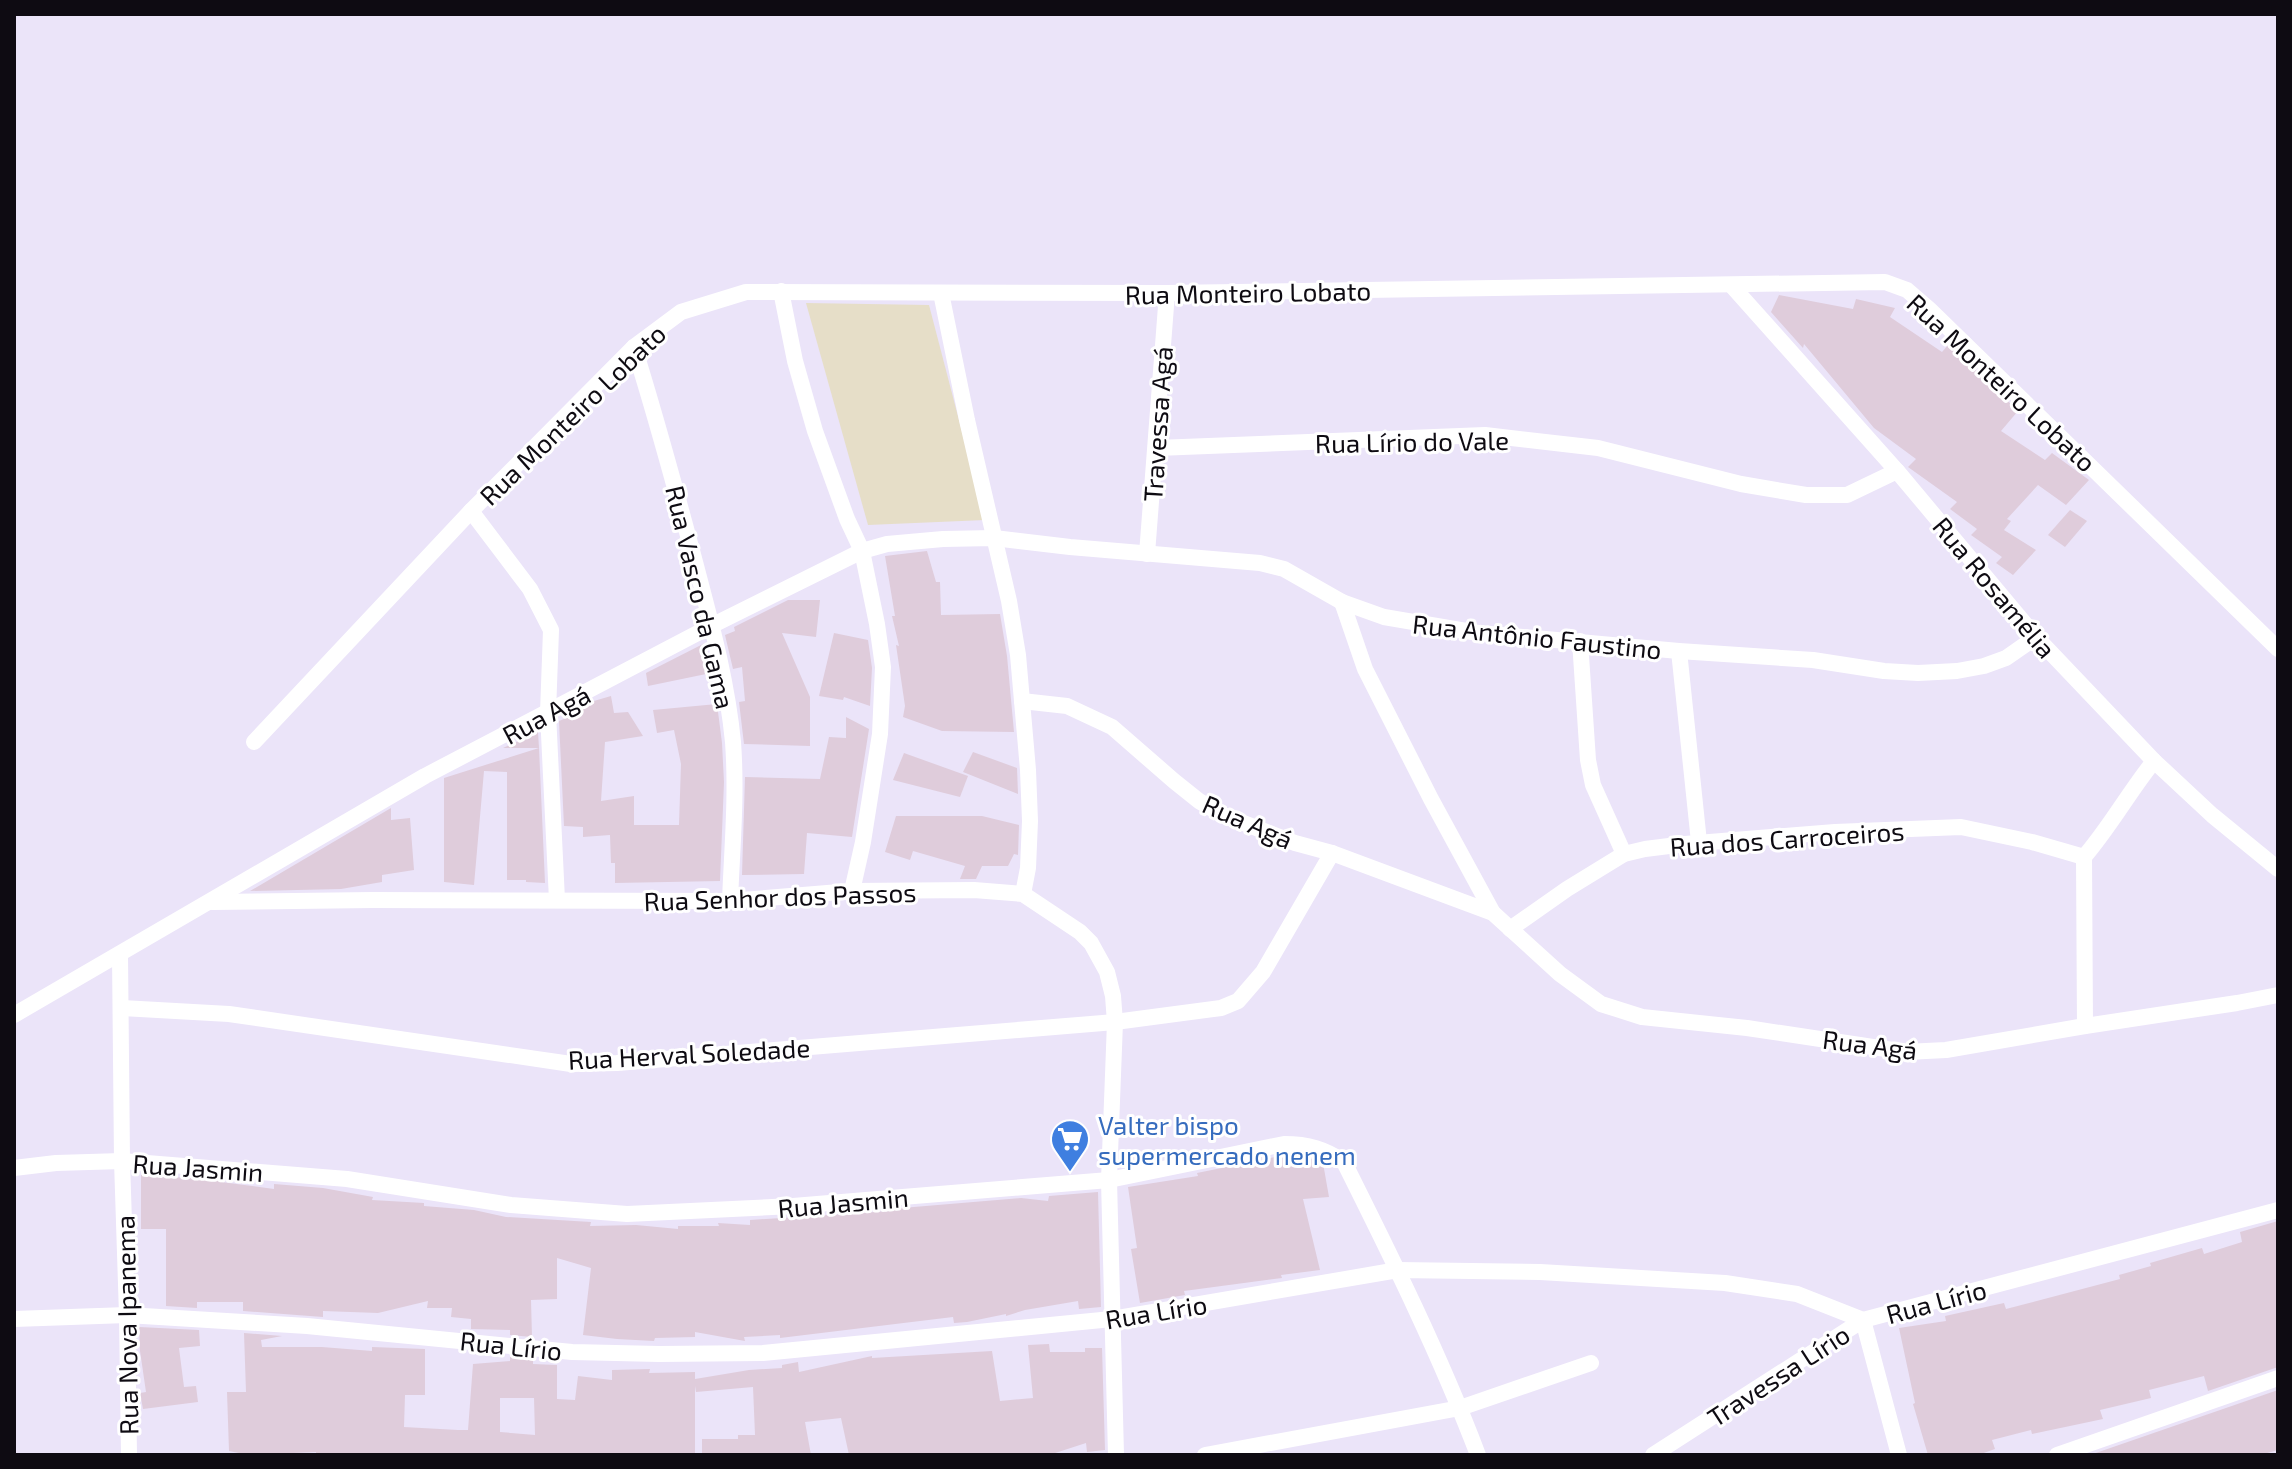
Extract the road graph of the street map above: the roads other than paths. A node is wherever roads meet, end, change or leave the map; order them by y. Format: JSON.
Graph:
{"nodes":[{"id":1,"x":1732,"y":286,"type":"junction"},
{"id":2,"x":781,"y":291,"type":"junction"},
{"id":3,"x":941,"y":293,"type":"junction"},
{"id":4,"x":1167,"y":293,"type":"junction"},
{"id":5,"x":634,"y":347,"type":"junction"},
{"id":6,"x":1157,"y":448,"type":"junction"},
{"id":7,"x":1897,"y":471,"type":"junction"},
{"id":8,"x":471,"y":511,"type":"junction"},
{"id":9,"x":994,"y":538,"type":"junction"},
{"id":10,"x":862,"y":551,"type":"junction"},
{"id":11,"x":1147,"y":554,"type":"junction"},
{"id":12,"x":1342,"y":602,"type":"junction"},
{"id":13,"x":713,"y":625,"type":"junction"},
{"id":14,"x":2036,"y":637,"type":"junction"},
{"id":15,"x":1580,"y":641,"type":"junction"},
{"id":16,"x":2278,"y":649,"type":"edge"},
{"id":17,"x":1679,"y":651,"type":"junction"},
{"id":18,"x":1022,"y":701,"type":"junction"},
{"id":19,"x":548,"y":713,"type":"junction"},
{"id":20,"x":254,"y":742,"type":"dead end"},
{"id":21,"x":2154,"y":761,"type":"junction"},
{"id":22,"x":1699,"y":842,"type":"junction"},
{"id":23,"x":1332,"y":853,"type":"junction"},
{"id":24,"x":1624,"y":854,"type":"junction"},
{"id":25,"x":2084,"y":857,"type":"junction"},
{"id":26,"x":2278,"y":869,"type":"edge"},
{"id":27,"x":852,"y":891,"type":"junction"},
{"id":28,"x":1023,"y":894,"type":"junction"},
{"id":29,"x":557,"y":900,"type":"junction"},
{"id":30,"x":730,"y":901,"type":"junction"},
{"id":31,"x":210,"y":902,"type":"junction"},
{"id":32,"x":1493,"y":913,"type":"junction"},
{"id":33,"x":1510,"y":929,"type":"junction"},
{"id":34,"x":120,"y":955,"type":"junction"},
{"id":35,"x":2278,"y":995,"type":"edge"},
{"id":36,"x":122,"y":1008,"type":"junction"},
{"id":37,"x":14,"y":1015,"type":"edge"},
{"id":38,"x":1115,"y":1022,"type":"junction"},
{"id":39,"x":2085,"y":1026,"type":"junction"},
{"id":40,"x":122,"y":1161,"type":"junction"},
{"id":41,"x":14,"y":1168,"type":"edge"},
{"id":42,"x":1109,"y":1180,"type":"junction"},
{"id":43,"x":2278,"y":1210,"type":"edge"},
{"id":44,"x":1398,"y":1270,"type":"junction"},
{"id":45,"x":127,"y":1315,"type":"junction"},
{"id":46,"x":14,"y":1319,"type":"edge"},
{"id":47,"x":1112,"y":1319,"type":"junction"},
{"id":48,"x":1863,"y":1320,"type":"junction"},
{"id":49,"x":1591,"y":1363,"type":"dead end"},
{"id":50,"x":2278,"y":1378,"type":"edge"},
{"id":51,"x":1460,"y":1408,"type":"junction"},
{"id":52,"x":129,"y":1455,"type":"edge"},
{"id":53,"x":1116,"y":1455,"type":"edge"},
{"id":54,"x":1205,"y":1455,"type":"edge"},
{"id":55,"x":1478,"y":1455,"type":"edge"},
{"id":56,"x":1653,"y":1455,"type":"edge"},
{"id":57,"x":1899,"y":1455,"type":"edge"},
{"id":58,"x":2057,"y":1455,"type":"edge"}],
"edges":[{"from":1,"to":4,"type":"street","name":"Rua Monteiro Lobato"},
{"from":1,"to":7,"type":"street","name":"Rua Rosamélia"},
{"from":1,"to":16,"type":"street","name":"Rua Monteiro Lobato"},
{"from":2,"to":3,"type":"street","name":"Rua Monteiro Lobato"},
{"from":2,"to":5,"type":"street","name":"Rua Monteiro Lobato"},
{"from":2,"to":10,"type":"street"},
{"from":3,"to":4,"type":"street","name":"Rua Monteiro Lobato"},
{"from":3,"to":9,"type":"street"},
{"from":4,"to":6,"type":"street","name":"Travessa Agá"},
{"from":5,"to":8,"type":"street","name":"Rua Monteiro Lobato"},
{"from":5,"to":13,"type":"street","name":"Rua Vasco da Gama"},
{"from":6,"to":7,"type":"street","name":"Rua Lírio do Vale"},
{"from":6,"to":11,"type":"street","name":"Travessa Agá"},
{"from":7,"to":14,"type":"street","name":"Rua Rosamélia"},
{"from":8,"to":19,"type":"street"},
{"from":8,"to":20,"type":"street","name":"Rua Monteiro Lobato"},
{"from":9,"to":10,"type":"street","name":"Rua Agá"},
{"from":9,"to":11,"type":"street","name":"Rua Antônio Faustino"},
{"from":9,"to":18,"type":"street"},
{"from":10,"to":13,"type":"street","name":"Rua Agá"},
{"from":10,"to":27,"type":"street"},
{"from":11,"to":12,"type":"street","name":"Rua Antônio Faustino"},
{"from":12,"to":15,"type":"street","name":"Rua Antônio Faustino"},
{"from":12,"to":32,"type":"street","name":"Rua Agá"},
{"from":13,"to":19,"type":"street","name":"Rua Agá"},
{"from":13,"to":30,"type":"street","name":"Rua Vasco da Gama"},
{"from":14,"to":17,"type":"street","name":"Rua Antônio Faustino"},
{"from":14,"to":21,"type":"street","name":"Rua Rosamélia"},
{"from":15,"to":17,"type":"street","name":"Rua Antônio Faustino"},
{"from":15,"to":24,"type":"street"},
{"from":17,"to":22,"type":"street"},
{"from":18,"to":23,"type":"street","name":"Rua Agá"},
{"from":18,"to":28,"type":"street"},
{"from":19,"to":29,"type":"street"},
{"from":19,"to":31,"type":"street","name":"Rua Agá"},
{"from":21,"to":25,"type":"street"},
{"from":21,"to":26,"type":"street","name":"Rua Rosamélia"},
{"from":22,"to":24,"type":"street","name":"Rua dos Carroceiros"},
{"from":22,"to":25,"type":"street","name":"Rua dos Carroceiros"},
{"from":23,"to":32,"type":"street","name":"Rua Agá"},
{"from":23,"to":38,"type":"street","name":"Rua Herval Soledade"},
{"from":24,"to":33,"type":"street","name":"Rua dos Carroceiros"},
{"from":25,"to":39,"type":"street"},
{"from":27,"to":28,"type":"street","name":"Rua Senhor dos Passos"},
{"from":27,"to":30,"type":"street","name":"Rua Senhor dos Passos"},
{"from":28,"to":38,"type":"street","name":"Rua Senhor dos Passos"},
{"from":29,"to":30,"type":"street","name":"Rua Senhor dos Passos"},
{"from":29,"to":31,"type":"street","name":"Rua Senhor dos Passos"},
{"from":31,"to":34,"type":"street","name":"Rua Agá"},
{"from":32,"to":33,"type":"street","name":"Rua Agá"},
{"from":33,"to":39,"type":"street","name":"Rua Agá"},
{"from":34,"to":36,"type":"street","name":"Rua Nova Ipanema"},
{"from":34,"to":37,"type":"street","name":"Rua Agá"},
{"from":35,"to":39,"type":"street","name":"Rua Agá"},
{"from":36,"to":38,"type":"street","name":"Rua Herval Soledade"},
{"from":36,"to":40,"type":"street","name":"Rua Nova Ipanema"},
{"from":38,"to":42,"type":"street","name":"Rua Senhor dos Passos"},
{"from":40,"to":41,"type":"street","name":"Rua Jasmin"},
{"from":40,"to":42,"type":"street","name":"Rua Jasmin"},
{"from":40,"to":45,"type":"street","name":"Rua Nova Ipanema"},
{"from":42,"to":44,"type":"street","name":"Rua Jasmin"},
{"from":42,"to":47,"type":"street","name":"Rua Senhor dos Passos"},
{"from":43,"to":48,"type":"street","name":"Rua Lírio"},
{"from":44,"to":47,"type":"street","name":"Rua Lírio"},
{"from":44,"to":48,"type":"street","name":"Rua Lírio"},
{"from":44,"to":51,"type":"street","name":"Rua Jasmin"},
{"from":45,"to":46,"type":"street","name":"Rua Lírio"},
{"from":45,"to":47,"type":"street","name":"Rua Lírio"},
{"from":45,"to":52,"type":"street","name":"Rua Nova Ipanema"},
{"from":47,"to":53,"type":"street","name":"Rua Senhor dos Passos"},
{"from":48,"to":56,"type":"street","name":"Travessa Lírio"},
{"from":48,"to":57,"type":"street"},
{"from":49,"to":51,"type":"street"},
{"from":50,"to":58,"type":"street"},
{"from":51,"to":54,"type":"street"},
{"from":51,"to":55,"type":"street","name":"Rua Jasmin"}]}
